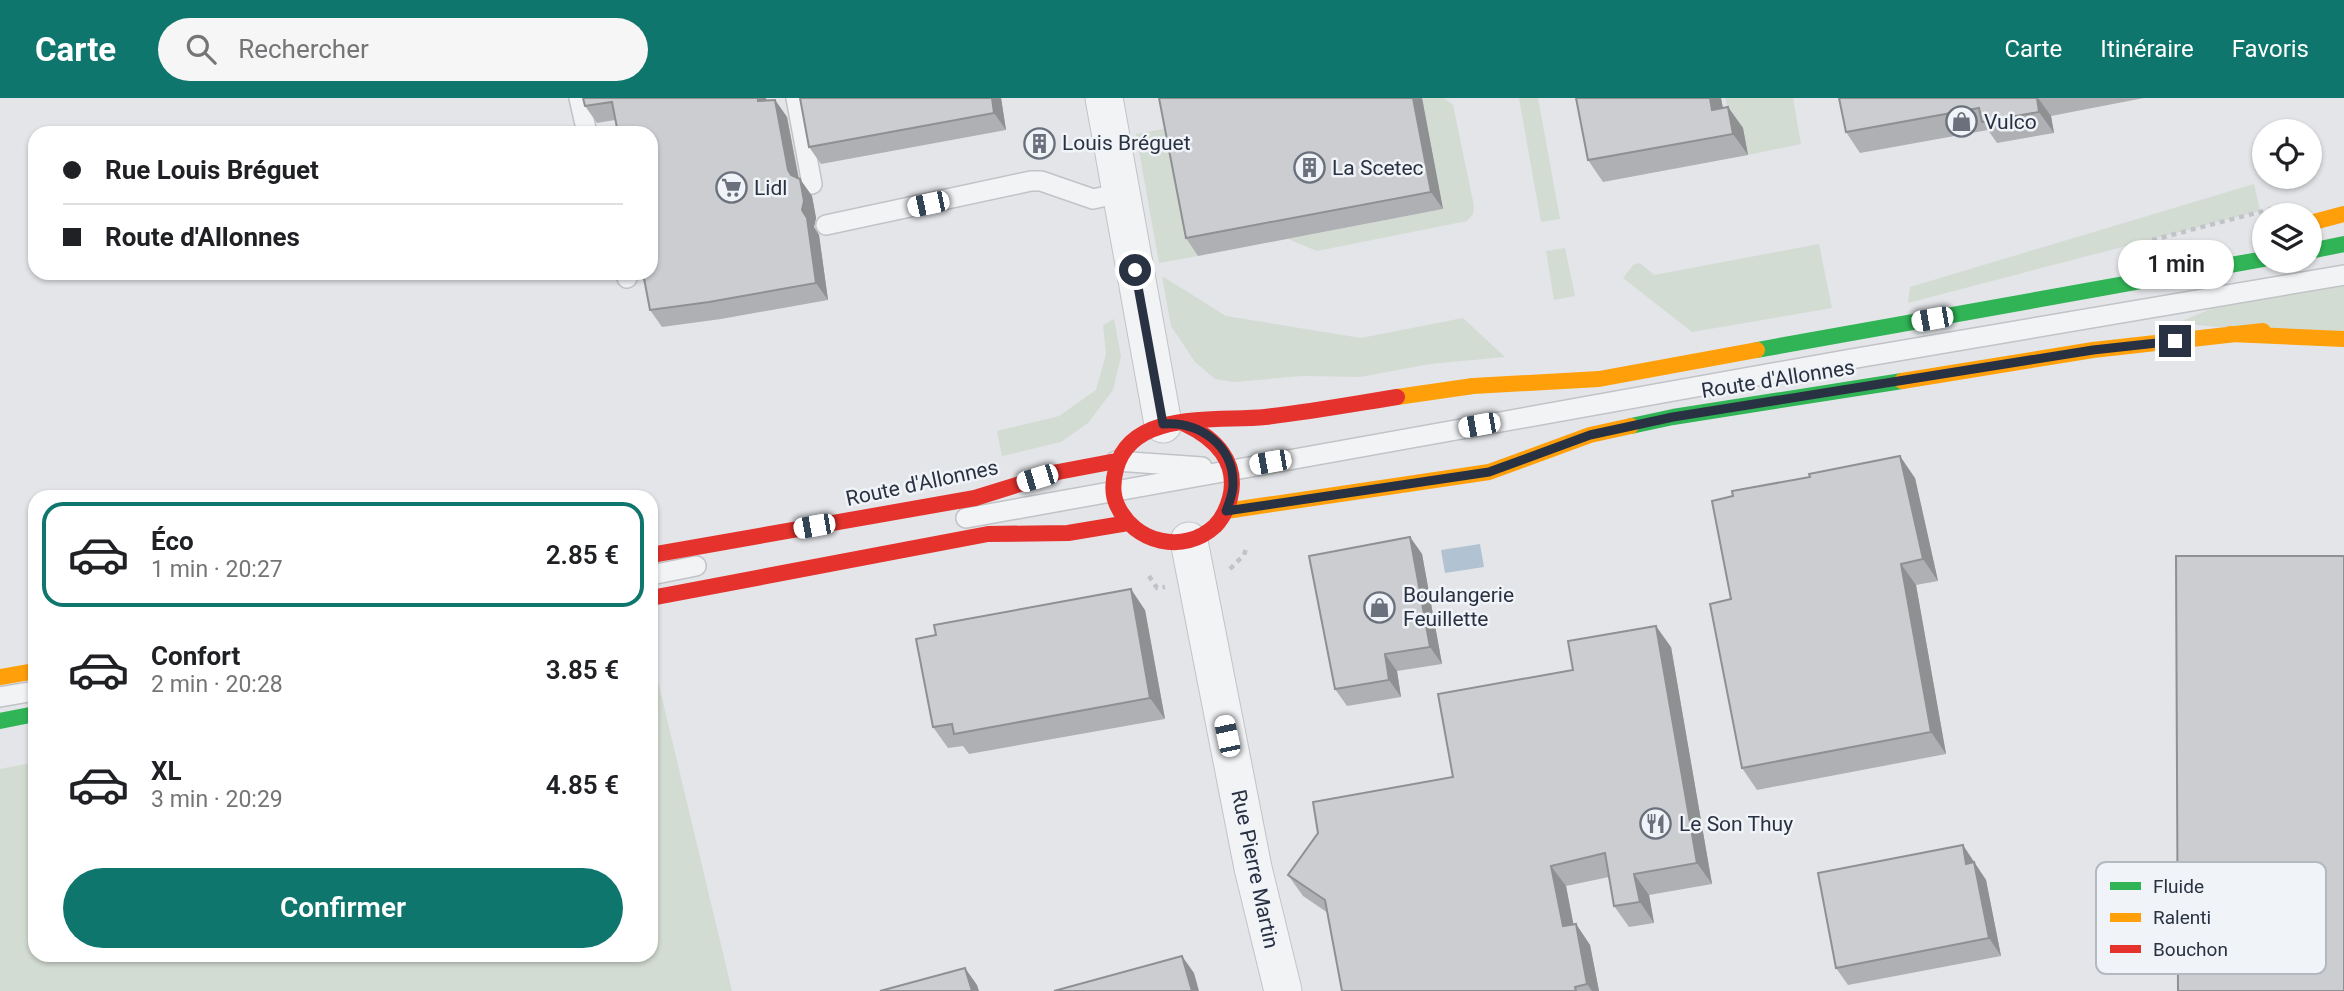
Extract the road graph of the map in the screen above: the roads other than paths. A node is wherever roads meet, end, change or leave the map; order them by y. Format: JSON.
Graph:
{"nodes":[{"id":1,"x":579,"y":98,"type":"edge"},
{"id":2,"x":796,"y":98,"type":"edge"},
{"id":3,"x":1104,"y":98,"type":"edge"},
{"id":4,"x":585,"y":126,"type":"edge"},
{"id":5,"x":812,"y":184,"type":"dead end"},
{"id":6,"x":1121,"y":192,"type":"junction"},
{"id":7,"x":2344,"y":214,"type":"edge"},
{"id":8,"x":2322,"y":220,"type":"edge"},
{"id":9,"x":826,"y":225,"type":"dead end"},
{"id":10,"x":2344,"y":244,"type":"edge"},
{"id":11,"x":2322,"y":249,"type":"edge"},
{"id":12,"x":2197,"y":255,"type":"dead end"},
{"id":13,"x":2252,"y":261,"type":"edge"},
{"id":14,"x":2344,"y":275,"type":"edge"},
{"id":15,"x":2081,"y":293,"type":"junction"},
{"id":16,"x":2344,"y":323,"type":"edge"},
{"id":17,"x":2230,"y":334,"type":"junction"},
{"id":18,"x":2344,"y":339,"type":"edge"},
{"id":19,"x":1174,"y":424,"type":"junction"},
{"id":20,"x":1116,"y":461,"type":"junction"},
{"id":21,"x":1231,"y":469,"type":"junction"},
{"id":22,"x":1113,"y":490,"type":"junction"},
{"id":23,"x":1226,"y":511,"type":"junction"},
{"id":24,"x":1128,"y":523,"type":"junction"},
{"id":25,"x":1189,"y":541,"type":"junction"},
{"id":26,"x":658,"y":554,"type":"edge"},
{"id":27,"x":658,"y":574,"type":"edge"},
{"id":28,"x":658,"y":597,"type":"edge"},
{"id":29,"x":28,"y":672,"type":"edge"},
{"id":30,"x":0,"y":677,"type":"edge"},
{"id":31,"x":28,"y":692,"type":"edge"},
{"id":32,"x":0,"y":697,"type":"edge"},
{"id":33,"x":28,"y":715,"type":"edge"},
{"id":34,"x":0,"y":721,"type":"edge"},
{"id":35,"x":1283,"y":991,"type":"edge"}],
"edges":[{"from":1,"to":4,"type":"lane"},
{"from":2,"to":5,"type":"lane"},
{"from":3,"to":6,"type":"street"},
{"from":6,"to":9,"type":"lane"},
{"from":6,"to":19,"type":"street"},
{"from":7,"to":8,"type":"main road"},
{"from":10,"to":11,"type":"main road"},
{"from":12,"to":15,"type":"main road"},
{"from":13,"to":15,"type":"main road","name":"Route d'Allonnes"},
{"from":14,"to":21,"type":"lane"},
{"from":15,"to":19,"type":"main road","name":"Route d'Allonnes"},
{"from":16,"to":17,"type":"main road","name":"Route d'Allonnes"},
{"from":17,"to":18,"type":"main road"},
{"from":17,"to":23,"type":"main road","name":"Route d'Allonnes"},
{"from":19,"to":20,"type":"main road","name":"Route d'Allonnes"},
{"from":19,"to":21,"type":"main road"},
{"from":20,"to":21,"type":"lane"},
{"from":20,"to":22,"type":"main road"},
{"from":20,"to":26,"type":"main road","name":"Route d'Allonnes"},
{"from":21,"to":22,"type":"lane"},
{"from":21,"to":23,"type":"main road"},
{"from":22,"to":24,"type":"main road"},
{"from":22,"to":27,"type":"lane"},
{"from":23,"to":25,"type":"main road"},
{"from":24,"to":25,"type":"main road"},
{"from":24,"to":28,"type":"main road"},
{"from":25,"to":35,"type":"street","name":"Rue Pierre Martin"},
{"from":29,"to":30,"type":"main road"},
{"from":31,"to":32,"type":"lane"},
{"from":33,"to":34,"type":"main road"}]}
